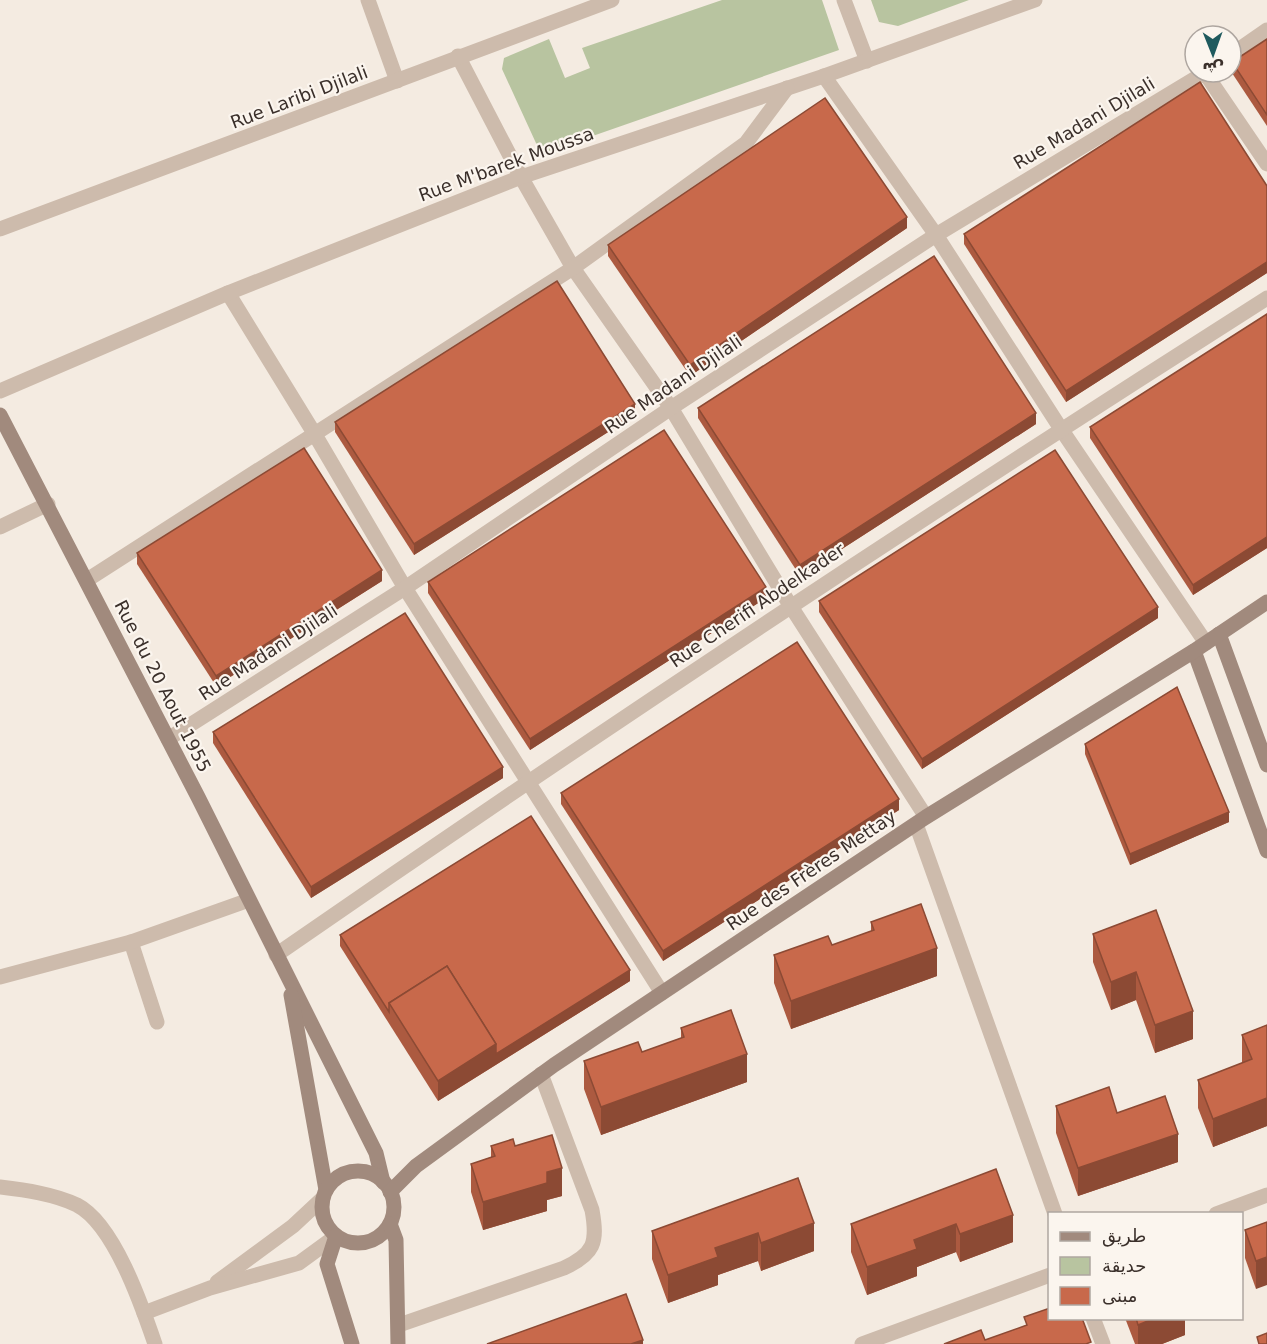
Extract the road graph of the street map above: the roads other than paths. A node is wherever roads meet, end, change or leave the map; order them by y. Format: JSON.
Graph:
{"nodes":[{"id":1,"x":368,"y":0,"type":"edge"},
{"id":2,"x":612,"y":0,"type":"edge"},
{"id":3,"x":844,"y":0,"type":"edge"},
{"id":4,"x":1035,"y":0,"type":"edge"},
{"id":5,"x":1267,"y":30,"type":"edge"},
{"id":6,"x":1243,"y":47,"type":"edge"},
{"id":7,"x":458,"y":56,"type":"junction"},
{"id":8,"x":867,"y":61,"type":"junction"},
{"id":9,"x":824,"y":76,"type":"junction"},
{"id":10,"x":397,"y":81,"type":"junction"},
{"id":11,"x":1186,"y":84,"type":"edge"},
{"id":12,"x":1214,"y":84,"type":"edge"},
{"id":13,"x":787,"y":88,"type":"junction"},
{"id":14,"x":1267,"y":164,"type":"edge"},
{"id":15,"x":521,"y":177,"type":"junction"},
{"id":16,"x":0,"y":229,"type":"edge"},
{"id":17,"x":936,"y":235,"type":"junction"},
{"id":18,"x":573,"y":268,"type":"junction"},
{"id":19,"x":228,"y":292,"type":"junction"},
{"id":20,"x":1267,"y":298,"type":"edge"},
{"id":21,"x":0,"y":391,"type":"edge"},
{"id":22,"x":671,"y":408,"type":"junction"},
{"id":23,"x":0,"y":415,"type":"edge"},
{"id":24,"x":1061,"y":429,"type":"junction"},
{"id":25,"x":314,"y":433,"type":"junction"},
{"id":26,"x":48,"y":504,"type":"junction"},
{"id":27,"x":0,"y":527,"type":"edge"},
{"id":28,"x":87,"y":580,"type":"junction"},
{"id":29,"x":405,"y":588,"type":"junction"},
{"id":30,"x":1267,"y":602,"type":"edge"},
{"id":31,"x":790,"y":605,"type":"junction"},
{"id":32,"x":1219,"y":634,"type":"junction"},
{"id":33,"x":1200,"y":647,"type":"junction"},
{"id":34,"x":168,"y":739,"type":"junction"},
{"id":35,"x":1267,"y":765,"type":"edge"},
{"id":36,"x":526,"y":782,"type":"junction"},
{"id":37,"x":921,"y":820,"type":"junction"},
{"id":38,"x":1267,"y":850,"type":"edge"},
{"id":39,"x":249,"y":900,"type":"junction"},
{"id":40,"x":131,"y":942,"type":"junction"},
{"id":41,"x":276,"y":955,"type":"junction"},
{"id":42,"x":0,"y":977,"type":"edge"},
{"id":43,"x":288,"y":978,"type":"junction"},
{"id":44,"x":662,"y":993,"type":"junction"},
{"id":45,"x":157,"y":1022,"type":"dead end"},
{"id":46,"x":541,"y":1074,"type":"junction"},
{"id":47,"x":0,"y":1186,"type":"edge"},
{"id":48,"x":386,"y":1187,"type":"junction"},
{"id":49,"x":325,"y":1194,"type":"junction"},
{"id":50,"x":1267,"y":1195,"type":"edge"},
{"id":51,"x":1053,"y":1212,"type":"edge"},
{"id":52,"x":1221,"y":1212,"type":"edge"},
{"id":53,"x":390,"y":1224,"type":"junction"},
{"id":54,"x":336,"y":1236,"type":"junction"},
{"id":55,"x":1048,"y":1276,"type":"edge"},
{"id":56,"x":210,"y":1288,"type":"junction"},
{"id":57,"x":144,"y":1313,"type":"junction"},
{"id":58,"x":1094,"y":1320,"type":"edge"},
{"id":59,"x":399,"y":1325,"type":"junction"},
{"id":60,"x":155,"y":1344,"type":"edge"},
{"id":61,"x":352,"y":1344,"type":"edge"},
{"id":62,"x":398,"y":1344,"type":"edge"},
{"id":63,"x":862,"y":1344,"type":"edge"},
{"id":64,"x":1103,"y":1344,"type":"edge"}],
"edges":[{"from":1,"to":10,"type":"street"},
{"from":2,"to":7,"type":"street","name":"Rue Laribi Djilali"},
{"from":3,"to":8,"type":"street"},
{"from":4,"to":8,"type":"street","name":"Rue M'barek Moussa"},
{"from":5,"to":6,"type":"street"},
{"from":7,"to":10,"type":"street","name":"Rue Laribi Djilali"},
{"from":7,"to":15,"type":"street"},
{"from":8,"to":9,"type":"street","name":"Rue M'barek Moussa"},
{"from":9,"to":13,"type":"street","name":"Rue M'barek Moussa"},
{"from":9,"to":17,"type":"street"},
{"from":10,"to":16,"type":"street","name":"Rue Laribi Djilali"},
{"from":11,"to":17,"type":"street","name":"Rue Madani Djilali"},
{"from":12,"to":14,"type":"street"},
{"from":13,"to":15,"type":"street","name":"Rue M'barek Moussa"},
{"from":13,"to":18,"type":"street"},
{"from":15,"to":18,"type":"street"},
{"from":15,"to":19,"type":"street","name":"Rue M'barek Moussa"},
{"from":17,"to":22,"type":"street","name":"Rue Madani Djilali"},
{"from":17,"to":24,"type":"street"},
{"from":18,"to":22,"type":"street"},
{"from":18,"to":25,"type":"street"},
{"from":19,"to":21,"type":"street","name":"Rue M'barek Moussa"},
{"from":19,"to":25,"type":"street"},
{"from":20,"to":24,"type":"street","name":"Rue Cherifi Abdelkader"},
{"from":22,"to":29,"type":"street","name":"Rue Madani Djilali"},
{"from":22,"to":31,"type":"street"},
{"from":23,"to":26,"type":"street","name":"Rue du 20 Aout 1955"},
{"from":24,"to":31,"type":"street","name":"Rue Cherifi Abdelkader"},
{"from":24,"to":33,"type":"street"},
{"from":25,"to":28,"type":"street"},
{"from":25,"to":29,"type":"street"},
{"from":26,"to":27,"type":"street"},
{"from":26,"to":28,"type":"street","name":"Rue du 20 Aout 1955"},
{"from":28,"to":34,"type":"street","name":"Rue du 20 Aout 1955"},
{"from":29,"to":34,"type":"street","name":"Rue Madani Djilali"},
{"from":29,"to":36,"type":"street"},
{"from":30,"to":32,"type":"street","name":"Rue des Frères Mettay"},
{"from":31,"to":36,"type":"street","name":"Rue Cherifi Abdelkader"},
{"from":31,"to":37,"type":"street"},
{"from":32,"to":33,"type":"street","name":"Rue des Frères Mettay"},
{"from":32,"to":35,"type":"street"},
{"from":33,"to":37,"type":"street","name":"Rue des Frères Mettay"},
{"from":33,"to":38,"type":"street"},
{"from":34,"to":39,"type":"street","name":"Rue du 20 Aout 1955"},
{"from":36,"to":41,"type":"street","name":"Rue Cherifi Abdelkader"},
{"from":36,"to":44,"type":"street"},
{"from":37,"to":44,"type":"street","name":"Rue des Frères Mettay"},
{"from":37,"to":51,"type":"street"},
{"from":39,"to":40,"type":"street"},
{"from":39,"to":41,"type":"street","name":"Rue du 20 Aout 1955"},
{"from":40,"to":42,"type":"street"},
{"from":40,"to":45,"type":"street"},
{"from":41,"to":43,"type":"street","name":"Rue du 20 Aout 1955"},
{"from":43,"to":48,"type":"street","name":"Rue du 20 Aout 1955"},
{"from":43,"to":49,"type":"street"},
{"from":44,"to":46,"type":"street","name":"Rue des Frères Mettay"},
{"from":46,"to":48,"type":"street","name":"Rue des Frères Mettay"},
{"from":46,"to":59,"type":"street"},
{"from":47,"to":57,"type":"street"},
{"from":48,"to":49,"type":"street"},
{"from":48,"to":53,"type":"street"},
{"from":49,"to":54,"type":"street"},
{"from":49,"to":56,"type":"street"},
{"from":50,"to":52,"type":"street"},
{"from":53,"to":54,"type":"street"},
{"from":53,"to":59,"type":"street"},
{"from":54,"to":56,"type":"street"},
{"from":54,"to":61,"type":"street"},
{"from":55,"to":63,"type":"street"},
{"from":56,"to":57,"type":"street"},
{"from":57,"to":60,"type":"street"},
{"from":58,"to":64,"type":"street"},
{"from":59,"to":62,"type":"street"}]}
